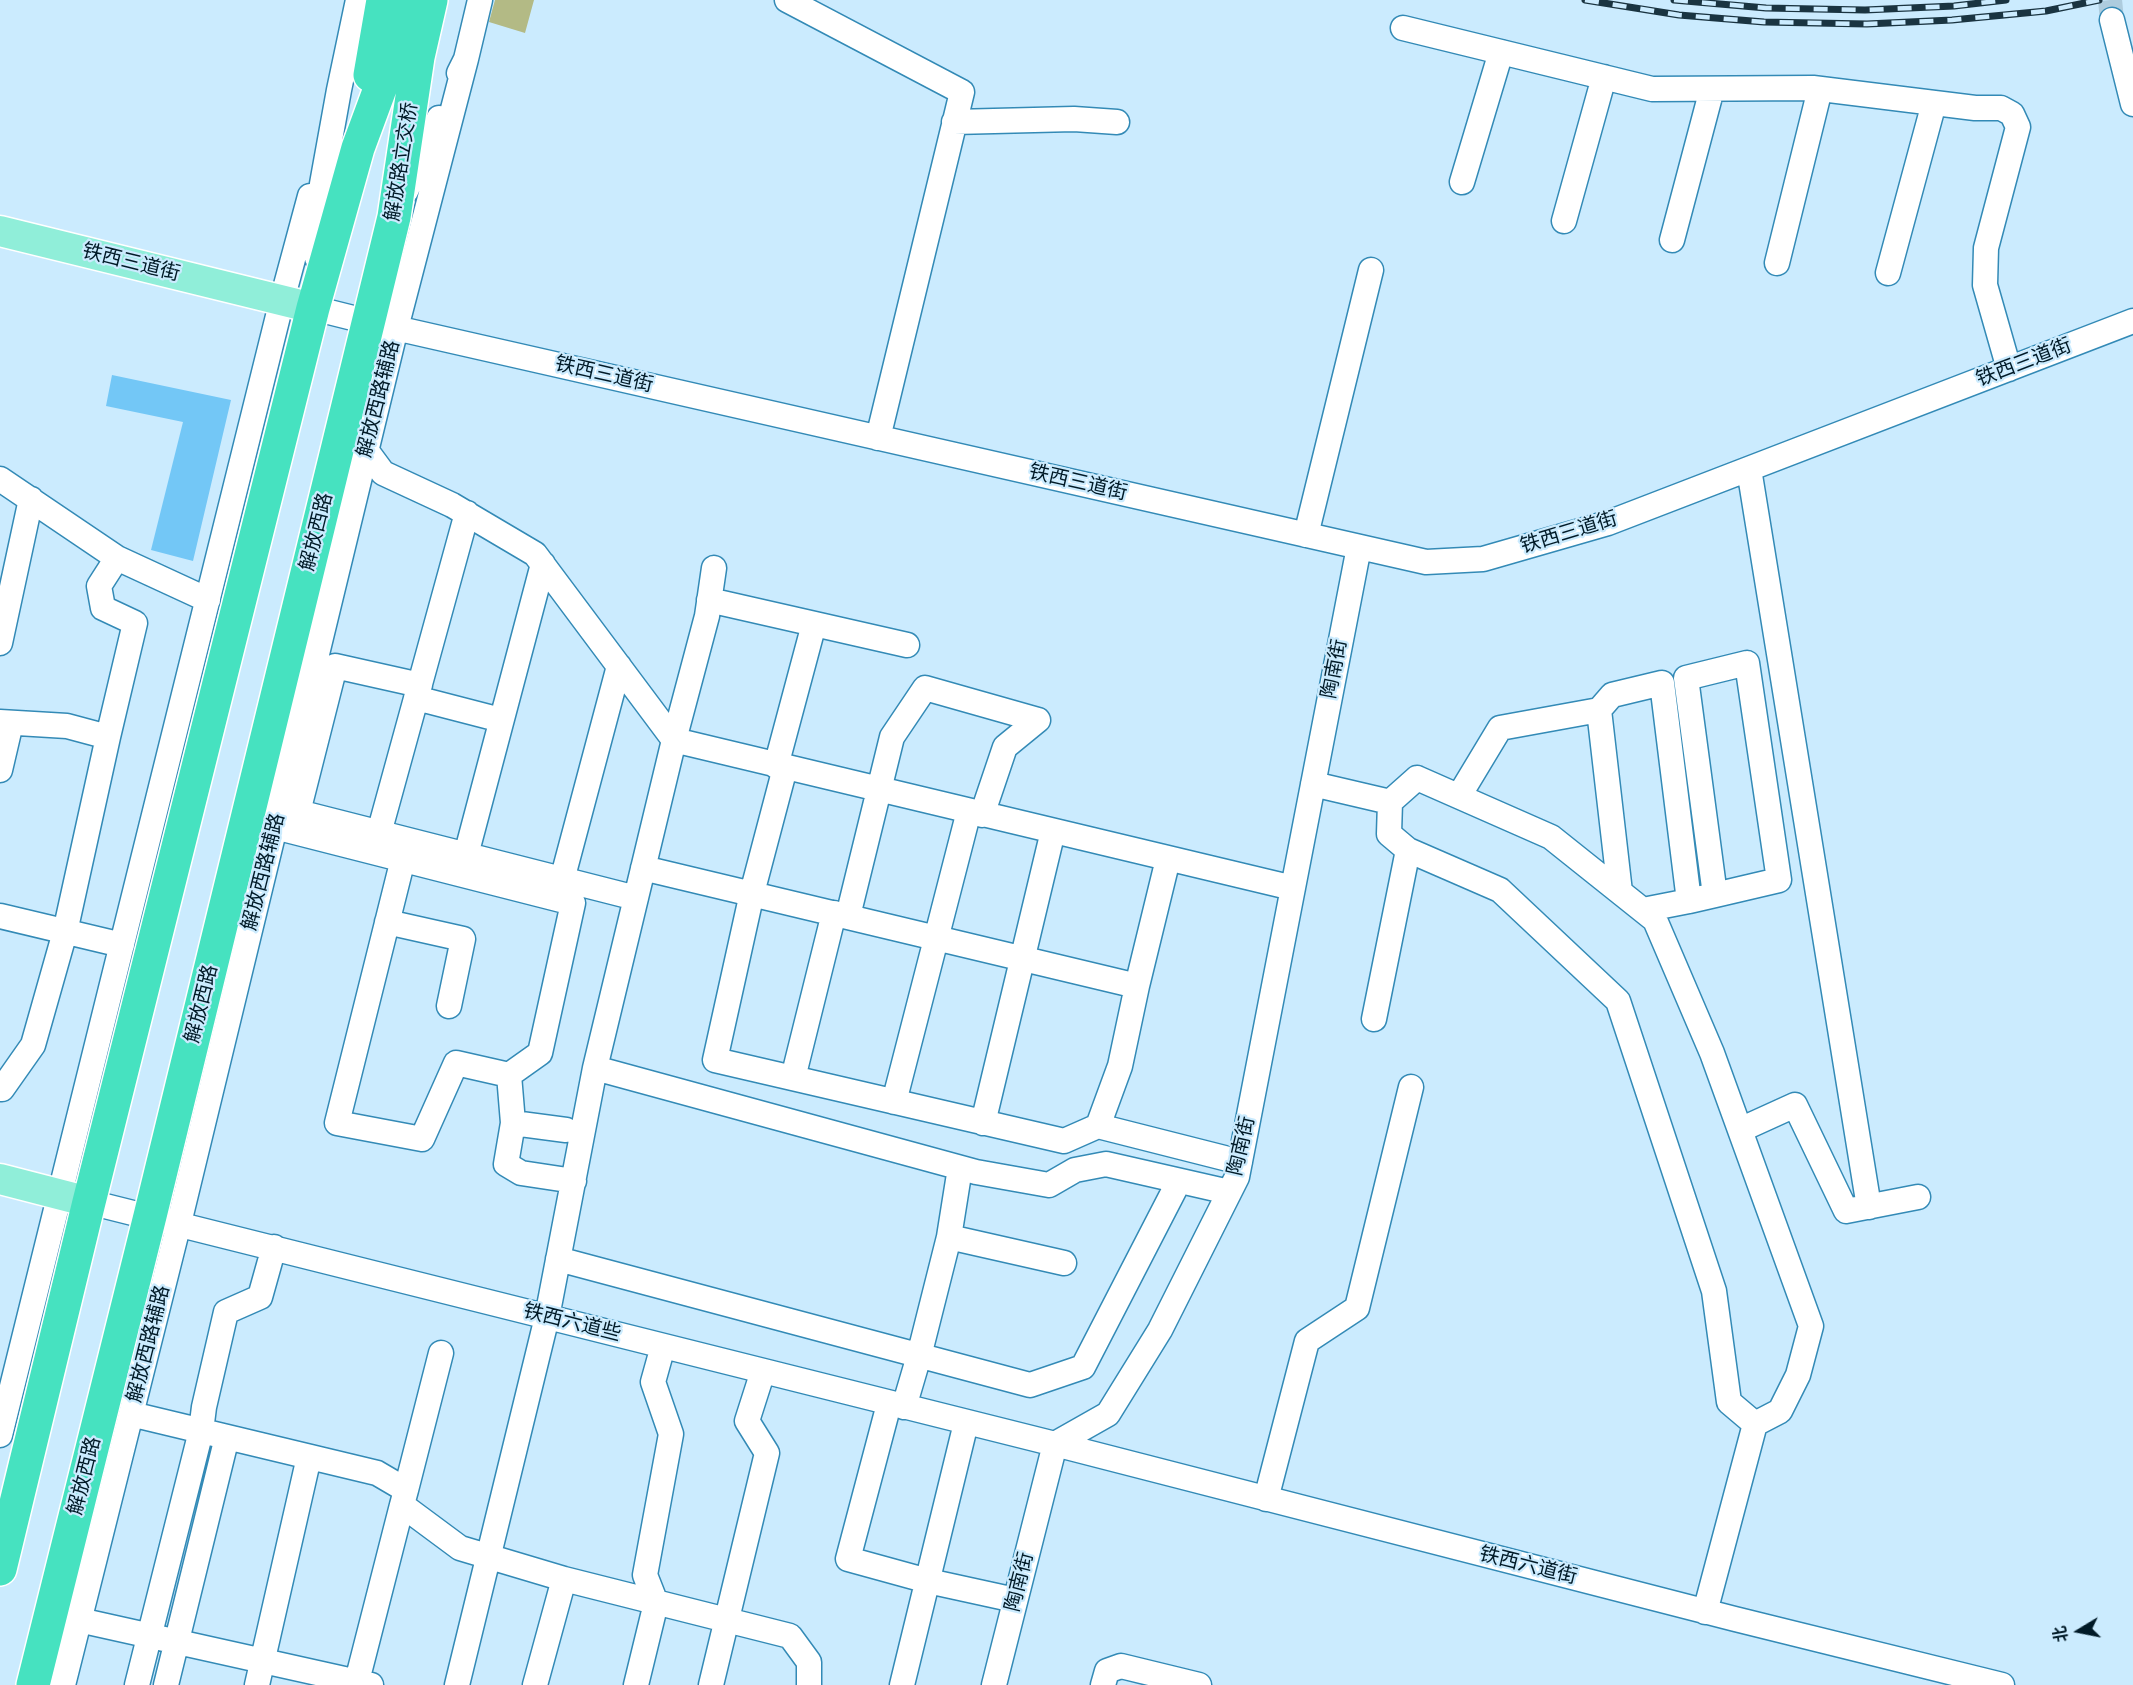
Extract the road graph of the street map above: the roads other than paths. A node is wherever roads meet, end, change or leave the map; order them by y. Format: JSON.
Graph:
{"nodes":[{"id":1,"x":358,"y":0,"type":"edge"},
{"id":2,"x":383,"y":0,"type":"edge"},
{"id":3,"x":409,"y":0,"type":"edge"},
{"id":4,"x":431,"y":0,"type":"edge"},
{"id":5,"x":454,"y":0,"type":"edge"},
{"id":6,"x":480,"y":0,"type":"edge"},
{"id":7,"x":787,"y":0,"type":"edge"},
{"id":8,"x":2112,"y":20,"type":"tunnel mouth"},
{"id":9,"x":1403,"y":28,"type":"dead end"},
{"id":10,"x":1502,"y":52,"type":"junction"},
{"id":11,"x":466,"y":59,"type":"junction"},
{"id":12,"x":1604,"y":77,"type":"junction"},
{"id":13,"x":1712,"y":89,"type":"junction"},
{"id":14,"x":1820,"y":89,"type":"junction"},
{"id":15,"x":2132,"y":98,"type":"edge"},
{"id":16,"x":1934,"y":103,"type":"junction"},
{"id":17,"x":954,"y":122,"type":"junction"},
{"id":18,"x":1117,"y":122,"type":"dead end"},
{"id":19,"x":358,"y":148,"type":"junction"},
{"id":20,"x":1462,"y":182,"type":"dead end"},
{"id":21,"x":394,"y":217,"type":"junction"},
{"id":22,"x":1564,"y":221,"type":"dead end"},
{"id":23,"x":0,"y":231,"type":"edge"},
{"id":24,"x":1672,"y":240,"type":"dead end"},
{"id":25,"x":1777,"y":263,"type":"dead end"},
{"id":26,"x":1371,"y":270,"type":"dead end"},
{"id":27,"x":1888,"y":273,"type":"dead end"},
{"id":28,"x":298,"y":304,"type":"junction"},
{"id":29,"x":2133,"y":321,"type":"edge"},
{"id":30,"x":382,"y":325,"type":"junction"},
{"id":31,"x":2009,"y":369,"type":"junction"},
{"id":32,"x":878,"y":438,"type":"junction"},
{"id":33,"x":366,"y":450,"type":"junction"},
{"id":34,"x":1749,"y":469,"type":"junction"},
{"id":35,"x":0,"y":479,"type":"edge"},
{"id":36,"x":31,"y":500,"type":"junction"},
{"id":37,"x":467,"y":513,"type":"junction"},
{"id":38,"x":1306,"y":535,"type":"junction"},
{"id":39,"x":1359,"y":547,"type":"junction"},
{"id":40,"x":117,"y":558,"type":"junction"},
{"id":41,"x":543,"y":564,"type":"junction"},
{"id":42,"x":714,"y":568,"type":"dead end"},
{"id":43,"x":208,"y":600,"type":"junction"},
{"id":44,"x":709,"y":600,"type":"junction"},
{"id":45,"x":814,"y":624,"type":"junction"},
{"id":46,"x":0,"y":643,"type":"edge"},
{"id":47,"x":907,"y":645,"type":"dead end"},
{"id":48,"x":619,"y":666,"type":"junction"},
{"id":49,"x":1686,"y":678,"type":"junction"},
{"id":50,"x":1662,"y":682,"type":"junction"},
{"id":51,"x":418,"y":692,"type":"junction"},
{"id":52,"x":1599,"y":710,"type":"junction"},
{"id":53,"x":501,"y":720,"type":"junction"},
{"id":54,"x":6,"y":722,"type":"edge"},
{"id":55,"x":108,"y":736,"type":"junction"},
{"id":56,"x":674,"y":740,"type":"junction"},
{"id":57,"x":781,"y":767,"type":"junction"},
{"id":58,"x":0,"y":770,"type":"edge"},
{"id":59,"x":1313,"y":784,"type":"junction"},
{"id":60,"x":878,"y":790,"type":"junction"},
{"id":61,"x":1459,"y":796,"type":"junction"},
{"id":62,"x":1390,"y":802,"type":"junction"},
{"id":63,"x":975,"y":813,"type":"junction"},
{"id":64,"x":275,"y":827,"type":"junction"},
{"id":65,"x":1053,"y":831,"type":"junction"},
{"id":66,"x":379,"y":833,"type":"junction"},
{"id":67,"x":1408,"y":850,"type":"junction"},
{"id":68,"x":466,"y":855,"type":"junction"},
{"id":69,"x":403,"y":859,"type":"junction"},
{"id":70,"x":1168,"y":859,"type":"junction"},
{"id":71,"x":643,"y":868,"type":"junction"},
{"id":72,"x":562,"y":880,"type":"junction"},
{"id":73,"x":1293,"y":888,"type":"junction"},
{"id":74,"x":1620,"y":892,"type":"junction"},
{"id":75,"x":752,"y":893,"type":"junction"},
{"id":76,"x":1715,"y":895,"type":"junction"},
{"id":77,"x":636,"y":898,"type":"junction"},
{"id":78,"x":1689,"y":901,"type":"junction"},
{"id":79,"x":1643,"y":910,"type":"junction"},
{"id":80,"x":841,"y":915,"type":"junction"},
{"id":81,"x":0,"y":916,"type":"edge"},
{"id":82,"x":387,"y":922,"type":"junction"},
{"id":83,"x":65,"y":932,"type":"junction"},
{"id":84,"x":938,"y":938,"type":"junction"},
{"id":85,"x":122,"y":945,"type":"junction"},
{"id":86,"x":1024,"y":958,"type":"junction"},
{"id":87,"x":1137,"y":986,"type":"junction"},
{"id":88,"x":449,"y":1006,"type":"dead end"},
{"id":89,"x":1374,"y":1019,"type":"dead end"},
{"id":90,"x":595,"y":1068,"type":"junction"},
{"id":91,"x":509,"y":1075,"type":"junction"},
{"id":92,"x":793,"y":1078,"type":"junction"},
{"id":93,"x":1411,"y":1087,"type":"dead end"},
{"id":94,"x":0,"y":1089,"type":"edge"},
{"id":95,"x":894,"y":1102,"type":"junction"},
{"id":96,"x":513,"y":1123,"type":"junction"},
{"id":97,"x":983,"y":1123,"type":"junction"},
{"id":98,"x":1098,"y":1126,"type":"junction"},
{"id":99,"x":566,"y":1130,"type":"dead end"},
{"id":100,"x":1740,"y":1130,"type":"junction"},
{"id":101,"x":1240,"y":1162,"type":"junction"},
{"id":102,"x":960,"y":1168,"type":"junction"},
{"id":103,"x":0,"y":1179,"type":"edge"},
{"id":104,"x":574,"y":1180,"type":"junction"},
{"id":105,"x":1179,"y":1181,"type":"junction"},
{"id":106,"x":1229,"y":1192,"type":"junction"},
{"id":107,"x":1918,"y":1197,"type":"dead end"},
{"id":108,"x":75,"y":1199,"type":"junction"},
{"id":109,"x":1869,"y":1207,"type":"junction"},
{"id":110,"x":164,"y":1220,"type":"junction"},
{"id":111,"x":949,"y":1237,"type":"junction"},
{"id":112,"x":274,"y":1248,"type":"junction"},
{"id":113,"x":558,"y":1259,"type":"junction"},
{"id":114,"x":1064,"y":1263,"type":"dead end"},
{"id":115,"x":547,"y":1317,"type":"junction"},
{"id":116,"x":663,"y":1346,"type":"junction"},
{"id":117,"x":441,"y":1353,"type":"dead end"},
{"id":118,"x":919,"y":1356,"type":"junction"},
{"id":119,"x":763,"y":1371,"type":"junction"},
{"id":120,"x":896,"y":1405,"type":"junction"},
{"id":121,"x":131,"y":1414,"type":"junction"},
{"id":122,"x":966,"y":1423,"type":"junction"},
{"id":123,"x":1,"y":1424,"type":"edge"},
{"id":124,"x":1755,"y":1424,"type":"junction"},
{"id":125,"x":201,"y":1431,"type":"junction"},
{"id":126,"x":226,"y":1437,"type":"junction"},
{"id":127,"x":1055,"y":1444,"type":"junction"},
{"id":128,"x":309,"y":1457,"type":"junction"},
{"id":129,"x":404,"y":1497,"type":"junction"},
{"id":130,"x":1266,"y":1499,"type":"junction"},
{"id":131,"x":489,"y":1556,"type":"junction"},
{"id":132,"x":0,"y":1569,"type":"edge"},
{"id":133,"x":564,"y":1579,"type":"junction"},
{"id":134,"x":928,"y":1581,"type":"junction"},
{"id":135,"x":1015,"y":1600,"type":"junction"},
{"id":136,"x":656,"y":1603,"type":"junction"},
{"id":137,"x":1705,"y":1612,"type":"junction"},
{"id":138,"x":80,"y":1620,"type":"junction"},
{"id":139,"x":727,"y":1621,"type":"junction"},
{"id":140,"x":148,"y":1635,"type":"junction"},
{"id":141,"x":176,"y":1641,"type":"junction"},
{"id":142,"x":263,"y":1661,"type":"junction"},
{"id":143,"x":361,"y":1684,"type":"edge"},
{"id":144,"x":33,"y":1685,"type":"edge"},
{"id":145,"x":63,"y":1685,"type":"edge"},
{"id":146,"x":137,"y":1685,"type":"edge"},
{"id":147,"x":166,"y":1685,"type":"edge"},
{"id":148,"x":257,"y":1685,"type":"edge"},
{"id":149,"x":457,"y":1685,"type":"edge"},
{"id":150,"x":535,"y":1685,"type":"edge"},
{"id":151,"x":636,"y":1685,"type":"edge"},
{"id":152,"x":711,"y":1685,"type":"edge"},
{"id":153,"x":809,"y":1685,"type":"edge"},
{"id":154,"x":902,"y":1685,"type":"edge"},
{"id":155,"x":994,"y":1685,"type":"edge"},
{"id":156,"x":1103,"y":1685,"type":"edge"},
{"id":157,"x":1199,"y":1685,"type":"edge"},
{"id":158,"x":2002,"y":1685,"type":"edge"}],
"edges":[{"from":1,"to":28,"type":"street"},
{"from":2,"to":19,"type":"highway"},
{"from":3,"to":19,"type":"highway","name":"解放路立交桥"},
{"from":4,"to":21,"type":"highway","name":"解放路立交桥"},
{"from":5,"to":21,"type":"highway"},
{"from":6,"to":11,"type":"street"},
{"from":7,"to":17,"type":"street"},
{"from":8,"to":15,"type":"street"},
{"from":9,"to":10,"type":"street"},
{"from":10,"to":12,"type":"street"},
{"from":10,"to":20,"type":"street"},
{"from":11,"to":21,"type":"street"},
{"from":11,"to":30,"type":"street","name":"解放西路辅路"},
{"from":12,"to":13,"type":"street"},
{"from":12,"to":22,"type":"street"},
{"from":13,"to":14,"type":"street"},
{"from":13,"to":24,"type":"street"},
{"from":14,"to":16,"type":"street"},
{"from":14,"to":25,"type":"street"},
{"from":16,"to":27,"type":"street"},
{"from":16,"to":31,"type":"street"},
{"from":17,"to":18,"type":"street"},
{"from":17,"to":32,"type":"street"},
{"from":19,"to":28,"type":"highway","name":"解放路立交桥"},
{"from":21,"to":30,"type":"highway","name":"解放路立交桥"},
{"from":23,"to":28,"type":"main road","name":"铁西三道街"},
{"from":26,"to":38,"type":"street"},
{"from":28,"to":30,"type":"street","name":"铁西三道街"},
{"from":28,"to":43,"type":"street"},
{"from":28,"to":108,"type":"highway"},
{"from":29,"to":31,"type":"street","name":"铁西三道街"},
{"from":30,"to":32,"type":"street","name":"铁西三道街"},
{"from":30,"to":33,"type":"street","name":"解放西路辅路"},
{"from":30,"to":110,"type":"highway","name":"解放西路"},
{"from":31,"to":34,"type":"street","name":"铁西三道街"},
{"from":32,"to":38,"type":"street","name":"铁西三道街"},
{"from":33,"to":37,"type":"street"},
{"from":33,"to":64,"type":"street","name":"解放西路辅路"},
{"from":34,"to":39,"type":"street","name":"铁西三道街"},
{"from":34,"to":109,"type":"street"},
{"from":35,"to":36,"type":"street"},
{"from":36,"to":40,"type":"street"},
{"from":36,"to":46,"type":"street"},
{"from":37,"to":41,"type":"street"},
{"from":37,"to":51,"type":"street"},
{"from":38,"to":39,"type":"street","name":"铁西三道街"},
{"from":39,"to":59,"type":"street","name":"陶南街"},
{"from":40,"to":43,"type":"street"},
{"from":40,"to":55,"type":"street"},
{"from":41,"to":48,"type":"street"},
{"from":41,"to":53,"type":"street"},
{"from":42,"to":44,"type":"street"},
{"from":43,"to":85,"type":"street"},
{"from":44,"to":45,"type":"street"},
{"from":44,"to":56,"type":"street"},
{"from":45,"to":47,"type":"street"},
{"from":45,"to":57,"type":"street"},
{"from":48,"to":56,"type":"street"},
{"from":48,"to":72,"type":"street"},
{"from":49,"to":50,"type":"street"},
{"from":49,"to":76,"type":"street"},
{"from":49,"to":76,"type":"street"},
{"from":50,"to":52,"type":"street"},
{"from":50,"to":78,"type":"street"},
{"from":51,"to":53,"type":"street"},
{"from":51,"to":66,"type":"street"},
{"from":51,"to":66,"type":"street"},
{"from":52,"to":61,"type":"street"},
{"from":52,"to":74,"type":"street"},
{"from":53,"to":68,"type":"street"},
{"from":54,"to":55,"type":"street"},
{"from":54,"to":58,"type":"street"},
{"from":55,"to":83,"type":"street"},
{"from":56,"to":57,"type":"street"},
{"from":56,"to":71,"type":"street"},
{"from":57,"to":60,"type":"street"},
{"from":57,"to":75,"type":"street"},
{"from":59,"to":62,"type":"street"},
{"from":59,"to":73,"type":"street","name":"陶南街"},
{"from":60,"to":63,"type":"street"},
{"from":60,"to":63,"type":"street"},
{"from":60,"to":80,"type":"street"},
{"from":61,"to":62,"type":"street"},
{"from":61,"to":74,"type":"street"},
{"from":62,"to":67,"type":"street"},
{"from":63,"to":65,"type":"street"},
{"from":63,"to":84,"type":"street"},
{"from":64,"to":69,"type":"street"},
{"from":64,"to":110,"type":"street","name":"解放西路辅路"},
{"from":65,"to":70,"type":"street"},
{"from":65,"to":86,"type":"street"},
{"from":66,"to":68,"type":"street"},
{"from":67,"to":89,"type":"street"},
{"from":67,"to":124,"type":"street"},
{"from":68,"to":72,"type":"street"},
{"from":69,"to":82,"type":"street"},
{"from":69,"to":91,"type":"street"},
{"from":70,"to":73,"type":"street"},
{"from":70,"to":87,"type":"street"},
{"from":71,"to":75,"type":"street"},
{"from":71,"to":77,"type":"street"},
{"from":72,"to":77,"type":"street"},
{"from":73,"to":101,"type":"street","name":"陶南街"},
{"from":74,"to":79,"type":"street"},
{"from":75,"to":80,"type":"street"},
{"from":75,"to":92,"type":"street"},
{"from":76,"to":78,"type":"street"},
{"from":77,"to":90,"type":"street"},
{"from":78,"to":79,"type":"street"},
{"from":79,"to":100,"type":"street"},
{"from":80,"to":84,"type":"street"},
{"from":80,"to":92,"type":"street"},
{"from":81,"to":83,"type":"street"},
{"from":82,"to":88,"type":"street"},
{"from":82,"to":91,"type":"street"},
{"from":83,"to":85,"type":"street"},
{"from":83,"to":94,"type":"street"},
{"from":84,"to":86,"type":"street"},
{"from":84,"to":95,"type":"street"},
{"from":85,"to":108,"type":"street"},
{"from":86,"to":87,"type":"street"},
{"from":86,"to":97,"type":"street"},
{"from":87,"to":98,"type":"street"},
{"from":90,"to":102,"type":"street"},
{"from":90,"to":104,"type":"street"},
{"from":91,"to":96,"type":"street"},
{"from":92,"to":95,"type":"street"},
{"from":93,"to":130,"type":"street"},
{"from":95,"to":97,"type":"street"},
{"from":96,"to":99,"type":"street"},
{"from":96,"to":104,"type":"street"},
{"from":97,"to":98,"type":"street"},
{"from":98,"to":101,"type":"street"},
{"from":100,"to":109,"type":"street"},
{"from":100,"to":124,"type":"street"},
{"from":101,"to":106,"type":"street","name":"陶南街"},
{"from":102,"to":105,"type":"street"},
{"from":102,"to":111,"type":"street"},
{"from":103,"to":108,"type":"main road"},
{"from":104,"to":113,"type":"street"},
{"from":105,"to":106,"type":"street"},
{"from":105,"to":118,"type":"street"},
{"from":106,"to":127,"type":"street","name":"陶南街"},
{"from":107,"to":109,"type":"street"},
{"from":108,"to":110,"type":"street","name":"铁西六道些"},
{"from":108,"to":123,"type":"street"},
{"from":108,"to":132,"type":"highway"},
{"from":110,"to":112,"type":"street","name":"铁西六道些"},
{"from":110,"to":121,"type":"street","name":"解放西路辅路"},
{"from":110,"to":144,"type":"highway","name":"解放西路"},
{"from":111,"to":114,"type":"street"},
{"from":111,"to":118,"type":"street"},
{"from":112,"to":115,"type":"street","name":"铁西六道些"},
{"from":112,"to":125,"type":"street"},
{"from":113,"to":115,"type":"street"},
{"from":113,"to":118,"type":"street"},
{"from":115,"to":116,"type":"street","name":"铁西六道些"},
{"from":115,"to":131,"type":"street"},
{"from":116,"to":119,"type":"street","name":"铁西六道些"},
{"from":116,"to":136,"type":"street"},
{"from":117,"to":129,"type":"street"},
{"from":118,"to":120,"type":"street"},
{"from":119,"to":120,"type":"street","name":"铁西六道些"},
{"from":119,"to":139,"type":"street"},
{"from":120,"to":122,"type":"street","name":"铁西六道些"},
{"from":120,"to":134,"type":"street"},
{"from":121,"to":125,"type":"street"},
{"from":121,"to":138,"type":"street","name":"解放西路辅路"},
{"from":122,"to":127,"type":"street","name":"铁西六道些"},
{"from":122,"to":134,"type":"street"},
{"from":124,"to":137,"type":"street"},
{"from":125,"to":126,"type":"street"},
{"from":125,"to":140,"type":"street"},
{"from":126,"to":128,"type":"street"},
{"from":126,"to":141,"type":"street"},
{"from":127,"to":130,"type":"street","name":"铁西六道街"},
{"from":127,"to":135,"type":"street","name":"陶南街"},
{"from":128,"to":129,"type":"street"},
{"from":128,"to":142,"type":"street"},
{"from":129,"to":131,"type":"street"},
{"from":129,"to":143,"type":"street"},
{"from":130,"to":137,"type":"street","name":"铁西六道街"},
{"from":131,"to":133,"type":"street"},
{"from":131,"to":149,"type":"street"},
{"from":133,"to":136,"type":"street"},
{"from":133,"to":150,"type":"street"},
{"from":134,"to":135,"type":"street"},
{"from":134,"to":154,"type":"street"},
{"from":135,"to":155,"type":"street","name":"陶南街"},
{"from":136,"to":139,"type":"street"},
{"from":136,"to":151,"type":"street"},
{"from":137,"to":158,"type":"street","name":"铁西六道街"},
{"from":138,"to":140,"type":"street"},
{"from":138,"to":145,"type":"street","name":"解放西路辅路"},
{"from":139,"to":152,"type":"street"},
{"from":139,"to":153,"type":"street"},
{"from":140,"to":141,"type":"street"},
{"from":140,"to":146,"type":"street"},
{"from":141,"to":142,"type":"street"},
{"from":141,"to":147,"type":"street"},
{"from":142,"to":143,"type":"street"},
{"from":142,"to":148,"type":"street"},
{"from":156,"to":157,"type":"street"}]}
